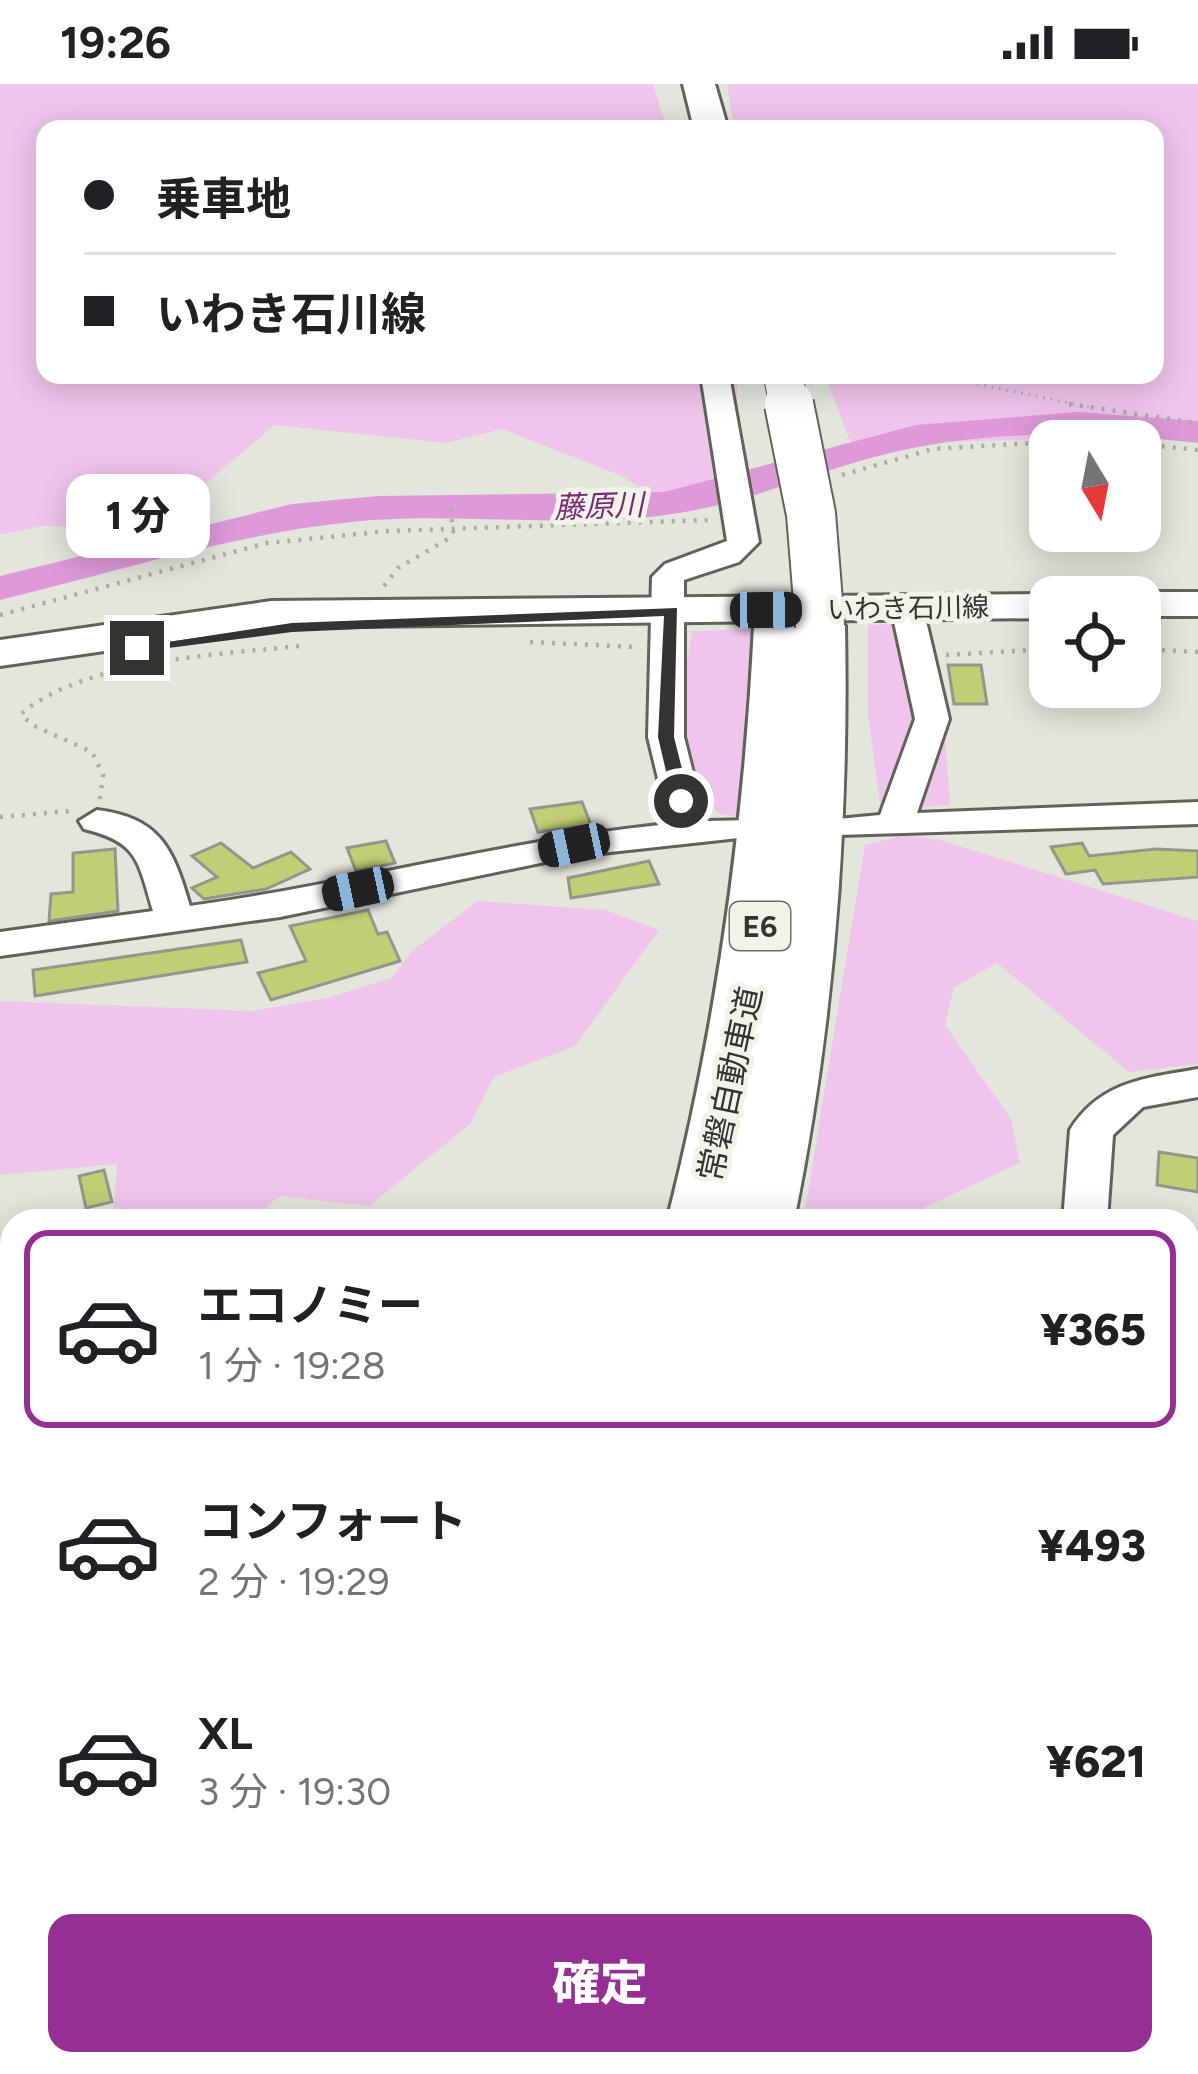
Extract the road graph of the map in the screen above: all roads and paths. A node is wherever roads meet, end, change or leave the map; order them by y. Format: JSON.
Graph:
{"nodes":[{"id":1,"x":671,"y":84,"type":"edge"},
{"id":2,"x":698,"y":84,"type":"edge"},
{"id":3,"x":680,"y":120,"type":"edge"},
{"id":4,"x":708,"y":120,"type":"edge"},
{"id":5,"x":717,"y":384,"type":"edge"},
{"id":6,"x":750,"y":384,"type":"edge"},
{"id":7,"x":785,"y":384,"type":"edge"},
{"id":8,"x":970,"y":384,"type":"edge"},
{"id":9,"x":1198,"y":423,"type":"edge"},
{"id":10,"x":1029,"y":443,"type":"edge"},
{"id":11,"x":1161,"y":446,"type":"edge"},
{"id":12,"x":1198,"y":450,"type":"edge"},
{"id":13,"x":836,"y":477,"type":"dead end"},
{"id":14,"x":450,"y":500,"type":"dead end"},
{"id":15,"x":735,"y":510,"type":"junction"},
{"id":16,"x":452,"y":528,"type":"junction"},
{"id":17,"x":1161,"y":604,"type":"edge"},
{"id":18,"x":1198,"y":604,"type":"edge"},
{"id":19,"x":1029,"y":606,"type":"edge"},
{"id":20,"x":908,"y":608,"type":"junction"},
{"id":21,"x":374,"y":611,"type":"junction"},
{"id":22,"x":621,"y":611,"type":"junction"},
{"id":23,"x":0,"y":615,"type":"edge"},
{"id":24,"x":800,"y":626,"type":"junction"},
{"id":25,"x":671,"y":630,"type":"junction"},
{"id":26,"x":512,"y":641,"type":"dead end"},
{"id":27,"x":319,"y":643,"type":"dead end"},
{"id":28,"x":1161,"y":650,"type":"edge"},
{"id":29,"x":1029,"y":651,"type":"edge"},
{"id":30,"x":1198,"y":652,"type":"edge"},
{"id":31,"x":0,"y":653,"type":"edge"},
{"id":32,"x":922,"y":656,"type":"junction"},
{"id":33,"x":0,"y":674,"type":"edge"},
{"id":34,"x":1198,"y":813,"type":"edge"},
{"id":35,"x":97,"y":814,"type":"junction"},
{"id":36,"x":0,"y":818,"type":"edge"},
{"id":37,"x":895,"y":826,"type":"junction"},
{"id":38,"x":851,"y":827,"type":"dead end"},
{"id":39,"x":744,"y":828,"type":"dead end"},
{"id":40,"x":689,"y":832,"type":"junction"},
{"id":41,"x":175,"y":921,"type":"junction"},
{"id":42,"x":0,"y":944,"type":"edge"},
{"id":43,"x":1198,"y":1083,"type":"edge"},
{"id":44,"x":704,"y":1209,"type":"edge"},
{"id":45,"x":762,"y":1209,"type":"edge"},
{"id":46,"x":1086,"y":1209,"type":"edge"}],
"edges":[{"from":1,"to":3,"type":"highway"},
{"from":2,"to":4,"type":"highway"},
{"from":5,"to":15,"type":"street"},
{"from":6,"to":24,"type":"highway","name":"常磐自動車道","number":"E6"},
{"from":7,"to":24,"type":"highway","name":"常磐自動車道","number":"E6","bridge":true},
{"from":8,"to":9,"type":"path"},
{"from":10,"to":13,"type":"path"},
{"from":11,"to":12,"type":"path"},
{"from":14,"to":16,"type":"path"},
{"from":15,"to":16,"type":"path"},
{"from":15,"to":25,"type":"street"},
{"from":16,"to":21,"type":"path"},
{"from":16,"to":23,"type":"path"},
{"from":17,"to":18,"type":"main road"},
{"from":19,"to":20,"type":"main road","name":"いわき石川線"},
{"from":20,"to":25,"type":"main road","name":"いわき石川線"},
{"from":20,"to":32,"type":"street"},
{"from":21,"to":22,"type":"main road","name":"いわき石川線"},
{"from":21,"to":31,"type":"main road","name":"いわき石川線"},
{"from":22,"to":25,"type":"main road","name":"いわき石川線"},
{"from":22,"to":33,"type":"main road","name":"いわき石川線"},
{"from":24,"to":44,"type":"highway","name":"常磐自動車道","number":"E6"},
{"from":24,"to":45,"type":"highway","name":"常磐自動車道","number":"E6"},
{"from":25,"to":26,"type":"path"},
{"from":25,"to":40,"type":"street"},
{"from":27,"to":35,"type":"path"},
{"from":28,"to":30,"type":"path"},
{"from":29,"to":32,"type":"path"},
{"from":32,"to":37,"type":"street"},
{"from":34,"to":37,"type":"street"},
{"from":35,"to":36,"type":"path"},
{"from":35,"to":41,"type":"street"},
{"from":37,"to":38,"type":"street"},
{"from":39,"to":40,"type":"street"},
{"from":40,"to":41,"type":"street"},
{"from":41,"to":42,"type":"street"},
{"from":43,"to":46,"type":"street"}]}
